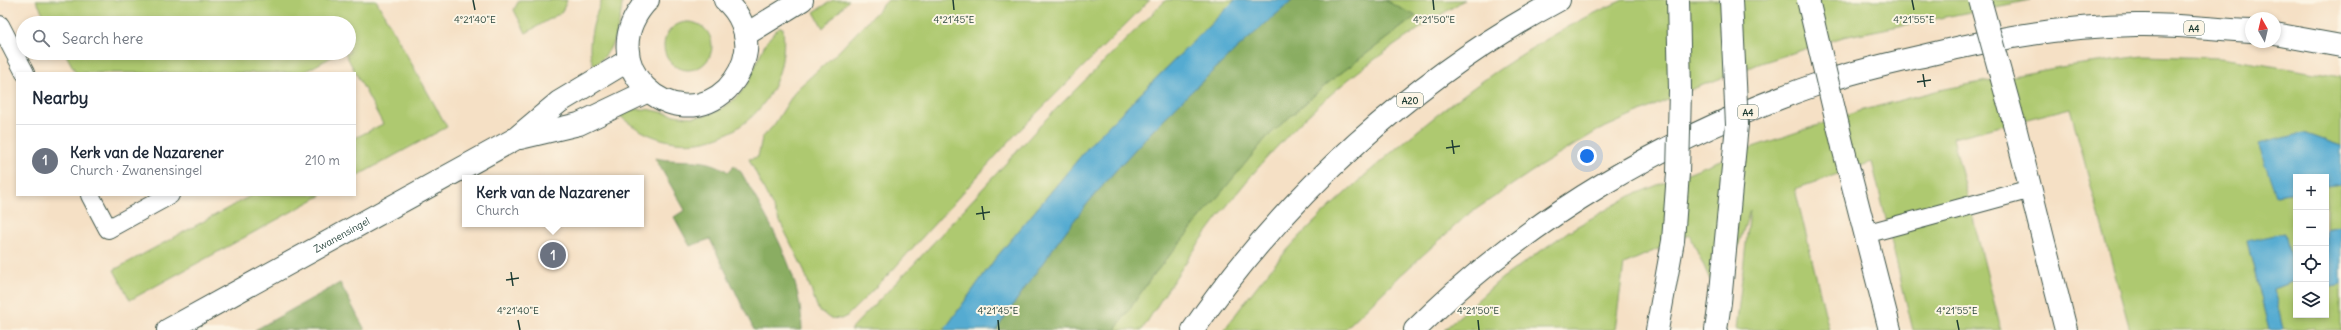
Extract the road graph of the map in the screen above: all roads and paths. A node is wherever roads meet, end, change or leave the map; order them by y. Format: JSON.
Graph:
{"nodes":[{"id":1,"x":648,"y":0,"type":"edge"},
{"id":2,"x":802,"y":0,"type":"edge"},
{"id":3,"x":1559,"y":0,"type":"edge"},
{"id":4,"x":1678,"y":0,"type":"edge"},
{"id":5,"x":1731,"y":0,"type":"edge"},
{"id":6,"x":1808,"y":0,"type":"edge"},
{"id":7,"x":1980,"y":0,"type":"edge"},
{"id":8,"x":729,"y":1,"type":"edge"},
{"id":9,"x":0,"y":25,"type":"edge"},
{"id":10,"x":2245,"y":31,"type":"edge"},
{"id":11,"x":745,"y":35,"type":"junction"},
{"id":12,"x":2281,"y":35,"type":"edge"},
{"id":13,"x":2341,"y":46,"type":"edge"},
{"id":14,"x":16,"y":56,"type":"edge"},
{"id":15,"x":18,"y":60,"type":"edge"},
{"id":16,"x":629,"y":60,"type":"junction"},
{"id":17,"x":24,"y":72,"type":"edge"},
{"id":18,"x":648,"y":91,"type":"junction"},
{"id":19,"x":514,"y":139,"type":"junction"},
{"id":20,"x":2031,"y":189,"type":"junction"},
{"id":21,"x":91,"y":196,"type":"edge"},
{"id":22,"x":168,"y":196,"type":"edge"},
{"id":23,"x":1865,"y":234,"type":"junction"},
{"id":24,"x":168,"y":330,"type":"edge"},
{"id":25,"x":1193,"y":330,"type":"edge"},
{"id":26,"x":1415,"y":330,"type":"edge"},
{"id":27,"x":1657,"y":330,"type":"edge"},
{"id":28,"x":1716,"y":330,"type":"edge"},
{"id":29,"x":1890,"y":330,"type":"edge"},
{"id":30,"x":2066,"y":330,"type":"edge"}],
"edges":[{"from":1,"to":16,"type":"main road"},
{"from":2,"to":11,"type":"main road"},
{"from":3,"to":25,"type":"main road","number":"A20"},
{"from":4,"to":27,"type":"main road","bridge":true},
{"from":5,"to":28,"type":"main road","number":"A4","bridge":true},
{"from":6,"to":23,"type":"main road","bridge":true},
{"from":7,"to":20,"type":"main road","bridge":true},
{"from":8,"to":11,"type":"main road"},
{"from":9,"to":14,"type":"lane"},
{"from":10,"to":26,"type":"main road","number":"A4"},
{"from":11,"to":18,"type":"main road"},
{"from":12,"to":13,"type":"main road"},
{"from":15,"to":17,"type":"lane"},
{"from":16,"to":18,"type":"main road"},
{"from":16,"to":19,"type":"main road","name":"Zwanensingel"},
{"from":18,"to":19,"type":"main road","name":"Zwanensingel"},
{"from":19,"to":24,"type":"main road","name":"Zwanensingel"},
{"from":20,"to":23,"type":"lane"},
{"from":20,"to":30,"type":"main road"},
{"from":21,"to":22,"type":"lane"},
{"from":23,"to":29,"type":"main road"}]}
